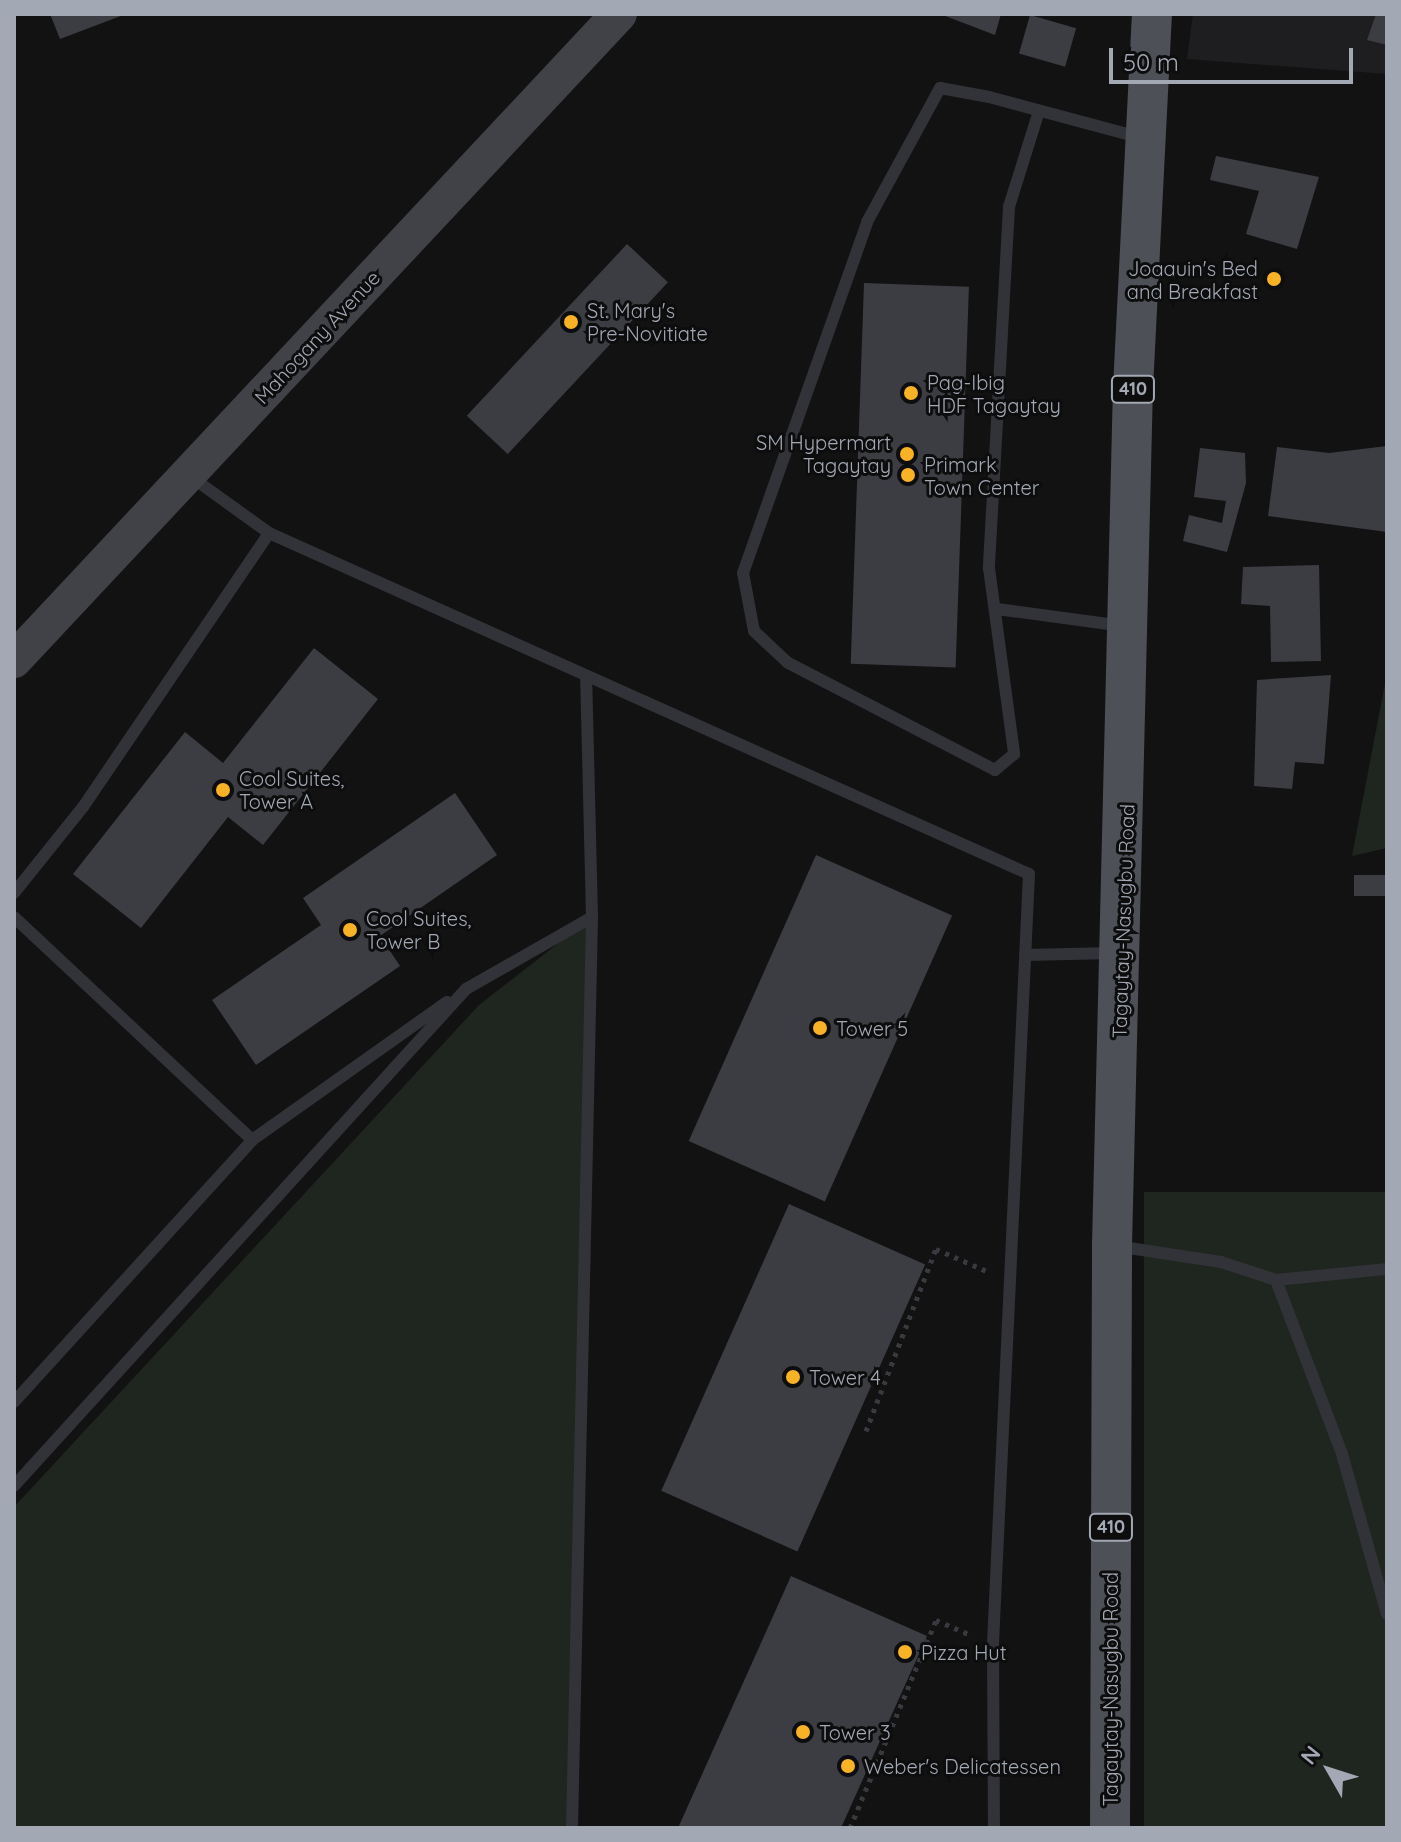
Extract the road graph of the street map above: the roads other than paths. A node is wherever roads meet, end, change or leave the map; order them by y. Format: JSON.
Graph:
{"nodes":[{"id":1,"x":618,"y":14,"type":"edge"},
{"id":2,"x":1152,"y":14,"type":"edge"},
{"id":3,"x":1039,"y":111,"type":"junction"},
{"id":4,"x":1142,"y":138,"type":"junction"},
{"id":5,"x":187,"y":475,"type":"junction"},
{"id":6,"x":269,"y":533,"type":"junction"},
{"id":7,"x":997,"y":609,"type":"junction"},
{"id":8,"x":1130,"y":627,"type":"junction"},
{"id":9,"x":14,"y":660,"type":"edge"},
{"id":10,"x":586,"y":679,"type":"junction"},
{"id":11,"x":14,"y":893,"type":"edge"},
{"id":12,"x":14,"y":917,"type":"edge"},
{"id":13,"x":592,"y":917,"type":"junction"},
{"id":14,"x":1122,"y":953,"type":"junction"},
{"id":15,"x":1025,"y":955,"type":"junction"},
{"id":16,"x":466,"y":989,"type":"junction"},
{"id":17,"x":252,"y":1140,"type":"junction"},
{"id":18,"x":1112,"y":1245,"type":"junction"},
{"id":19,"x":1387,"y":1269,"type":"edge"},
{"id":20,"x":1276,"y":1280,"type":"junction"},
{"id":21,"x":14,"y":1402,"type":"edge"},
{"id":22,"x":14,"y":1486,"type":"edge"},
{"id":23,"x":1387,"y":1614,"type":"edge"},
{"id":24,"x":572,"y":1828,"type":"edge"},
{"id":25,"x":994,"y":1828,"type":"edge"},
{"id":26,"x":1110,"y":1828,"type":"edge"}],
"edges":[{"from":1,"to":5,"type":"main road","name":"Mahogany Avenue"},
{"from":2,"to":4,"type":"main road","name":"Tagaytay-Nasugbu Road","number":"410"},
{"from":3,"to":4,"type":"lane"},
{"from":3,"to":7,"type":"lane"},
{"from":3,"to":7,"type":"lane"},
{"from":4,"to":8,"type":"main road","name":"Tagaytay-Nasugbu Road","number":"410"},
{"from":5,"to":6,"type":"lane"},
{"from":5,"to":9,"type":"main road","name":"Mahogany Avenue"},
{"from":6,"to":10,"type":"lane"},
{"from":6,"to":11,"type":"lane"},
{"from":7,"to":8,"type":"lane"},
{"from":8,"to":14,"type":"main road","name":"Tagaytay-Nasugbu Road","number":"410"},
{"from":10,"to":13,"type":"lane"},
{"from":10,"to":15,"type":"lane"},
{"from":12,"to":17,"type":"lane"},
{"from":13,"to":16,"type":"lane"},
{"from":13,"to":24,"type":"lane"},
{"from":14,"to":15,"type":"lane"},
{"from":14,"to":18,"type":"main road","name":"Tagaytay-Nasugbu Road","number":"410"},
{"from":15,"to":25,"type":"lane"},
{"from":16,"to":17,"type":"lane"},
{"from":16,"to":22,"type":"lane"},
{"from":17,"to":21,"type":"lane"},
{"from":18,"to":20,"type":"lane"},
{"from":18,"to":26,"type":"main road","name":"Tagaytay-Nasugbu Road","number":"410"},
{"from":19,"to":20,"type":"lane"},
{"from":20,"to":23,"type":"lane"}]}
